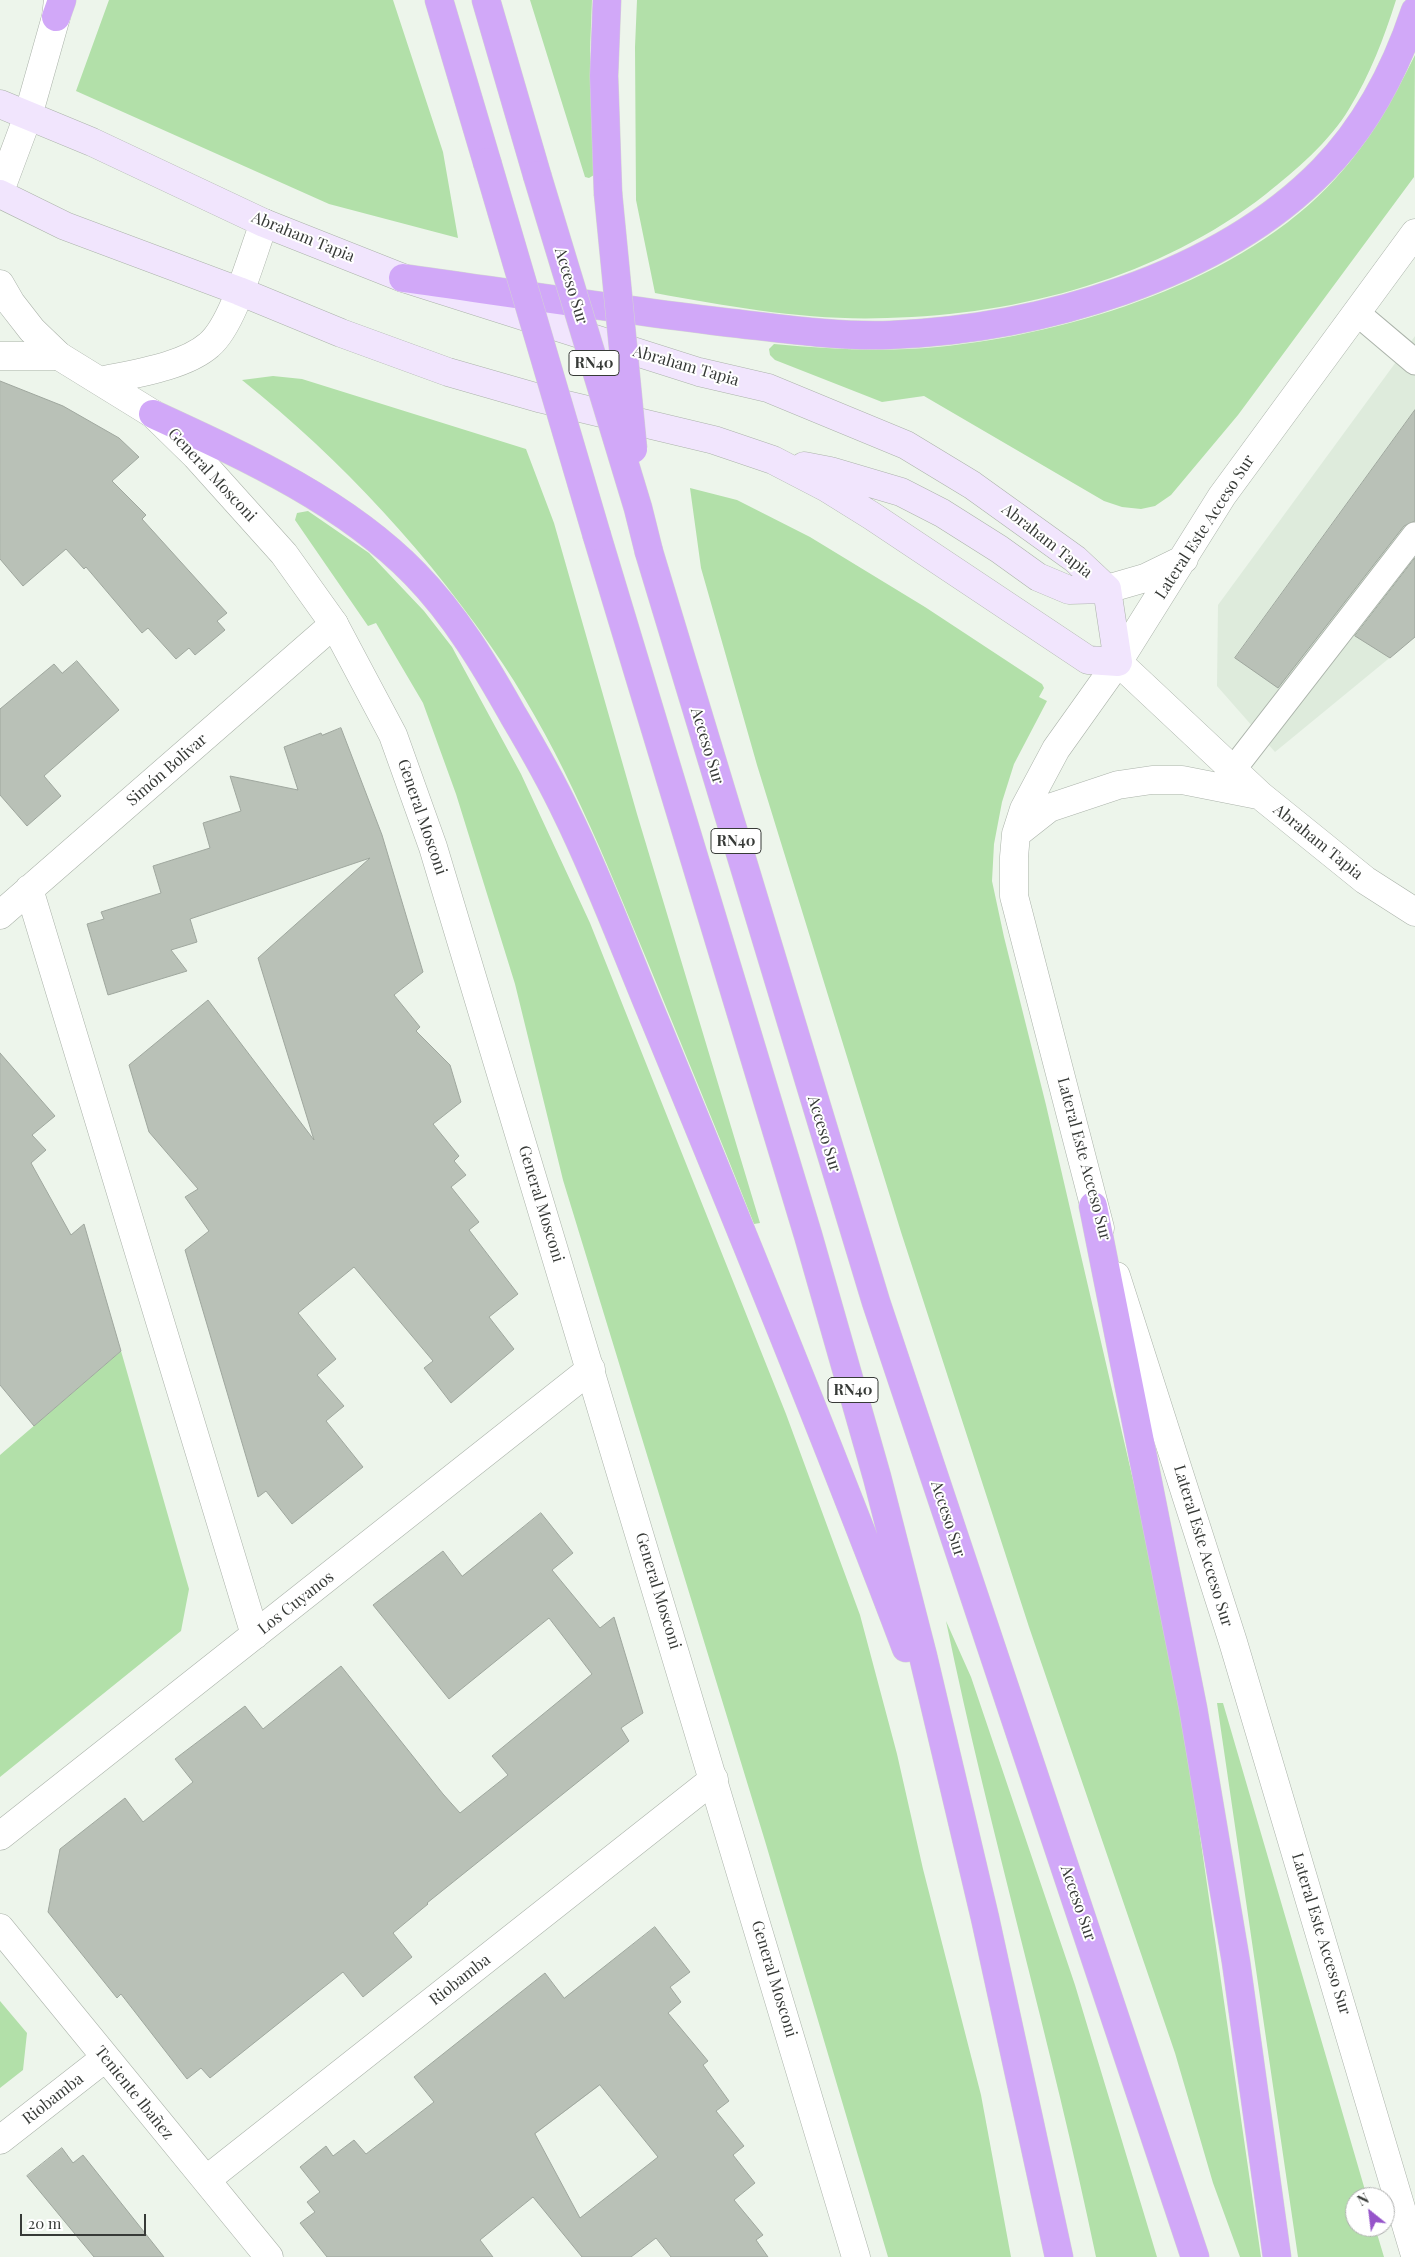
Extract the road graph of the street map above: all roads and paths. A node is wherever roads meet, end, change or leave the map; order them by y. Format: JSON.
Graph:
{"nodes":[{"id":1,"x":439,"y":0,"type":"edge"},
{"id":2,"x":486,"y":0,"type":"edge"},
{"id":3,"x":607,"y":0,"type":"edge"},
{"id":4,"x":59,"y":6,"type":"edge"},
{"id":5,"x":1415,"y":11,"type":"edge"},
{"id":6,"x":0,"y":104,"type":"edge"},
{"id":7,"x":28,"y":116,"type":"junction"},
{"id":8,"x":0,"y":192,"type":"edge"},
{"id":9,"x":264,"y":223,"type":"junction"},
{"id":10,"x":1415,"y":233,"type":"edge"},
{"id":11,"x":403,"y":278,"type":"junction"},
{"id":12,"x":0,"y":284,"type":"edge"},
{"id":13,"x":239,"y":291,"type":"junction"},
{"id":14,"x":1357,"y":313,"type":"junction"},
{"id":15,"x":0,"y":356,"type":"edge"},
{"id":16,"x":59,"y":356,"type":"junction"},
{"id":17,"x":1415,"y":362,"type":"edge"},
{"id":18,"x":100,"y":381,"type":"junction"},
{"id":19,"x":154,"y":414,"type":"junction"},
{"id":20,"x":773,"y":460,"type":"junction"},
{"id":21,"x":638,"y":508,"type":"junction"},
{"id":22,"x":1415,"y":535,"type":"edge"},
{"id":23,"x":1184,"y":559,"type":"junction"},
{"id":24,"x":1107,"y":589,"type":"junction"},
{"id":25,"x":334,"y":624,"type":"junction"},
{"id":26,"x":1118,"y":662,"type":"junction"},
{"id":27,"x":1232,"y":771,"type":"junction"},
{"id":28,"x":1261,"y":796,"type":"junction"},
{"id":29,"x":1016,"y":834,"type":"junction"},
{"id":30,"x":29,"y":890,"type":"junction"},
{"id":31,"x":1415,"y":912,"type":"edge"},
{"id":32,"x":0,"y":915,"type":"edge"},
{"id":33,"x":1093,"y":1206,"type":"junction"},
{"id":34,"x":591,"y":1369,"type":"junction"},
{"id":35,"x":255,"y":1635,"type":"junction"},
{"id":36,"x":947,"y":1756,"type":"junction"},
{"id":37,"x":714,"y":1779,"type":"junction"},
{"id":38,"x":0,"y":1836,"type":"edge"},
{"id":39,"x":0,"y":1928,"type":"edge"},
{"id":40,"x":105,"y":2058,"type":"junction"},
{"id":41,"x":0,"y":2140,"type":"edge"},
{"id":42,"x":206,"y":2180,"type":"junction"},
{"id":43,"x":1415,"y":2255,"type":"edge"},
{"id":44,"x":268,"y":2257,"type":"edge"},
{"id":45,"x":856,"y":2257,"type":"edge"},
{"id":46,"x":1059,"y":2257,"type":"edge"},
{"id":47,"x":1195,"y":2257,"type":"edge"},
{"id":48,"x":1277,"y":2257,"type":"edge"}],
"edges":[{"from":1,"to":36,"type":"highway","number":"RN40","bridge":true},
{"from":2,"to":21,"type":"highway","name":"Acceso Sur","number":"RN40","bridge":true},
{"from":3,"to":21,"type":"highway","bridge":true},
{"from":4,"to":7,"type":"street"},
{"from":5,"to":11,"type":"highway"},
{"from":6,"to":7,"type":"main road","name":"Abraham Tapia"},
{"from":7,"to":8,"type":"street"},
{"from":7,"to":9,"type":"main road","name":"Abraham Tapia"},
{"from":8,"to":13,"type":"main road"},
{"from":9,"to":11,"type":"main road","name":"Abraham Tapia"},
{"from":9,"to":13,"type":"street"},
{"from":10,"to":14,"type":"street","name":"Lateral Este Acceso Sur"},
{"from":11,"to":24,"type":"main road","name":"Abraham Tapia"},
{"from":12,"to":16,"type":"street","name":"General Mosconi"},
{"from":13,"to":18,"type":"street"},
{"from":13,"to":20,"type":"main road"},
{"from":14,"to":17,"type":"lane"},
{"from":14,"to":23,"type":"street","name":"Lateral Este Acceso Sur"},
{"from":15,"to":16,"type":"street"},
{"from":16,"to":18,"type":"street","name":"General Mosconi"},
{"from":18,"to":19,"type":"street","name":"General Mosconi"},
{"from":19,"to":25,"type":"street","name":"General Mosconi"},
{"from":19,"to":36,"type":"highway"},
{"from":20,"to":24,"type":"main road"},
{"from":20,"to":26,"type":"main road"},
{"from":21,"to":47,"type":"highway","name":"Acceso Sur","number":"RN40","bridge":true},
{"from":22,"to":27,"type":"lane"},
{"from":23,"to":24,"type":"street"},
{"from":23,"to":26,"type":"street","name":"Lateral Este Acceso Sur"},
{"from":24,"to":26,"type":"main road","name":"Abraham Tapia"},
{"from":25,"to":30,"type":"street","name":"Simón Bolivar"},
{"from":25,"to":34,"type":"street","name":"General Mosconi"},
{"from":26,"to":27,"type":"street","name":"Abraham Tapia"},
{"from":26,"to":29,"type":"street","name":"Lateral Este Acceso Sur"},
{"from":27,"to":28,"type":"street","name":"Abraham Tapia"},
{"from":28,"to":29,"type":"street"},
{"from":28,"to":31,"type":"street","name":"Abraham Tapia"},
{"from":29,"to":33,"type":"street","name":"Lateral Este Acceso Sur"},
{"from":30,"to":32,"type":"street","name":"Simón Bolivar"},
{"from":30,"to":35,"type":"street"},
{"from":33,"to":43,"type":"street","name":"Lateral Este Acceso Sur"},
{"from":33,"to":48,"type":"highway"},
{"from":34,"to":35,"type":"street","name":"Los Cuyanos"},
{"from":34,"to":37,"type":"street","name":"General Mosconi"},
{"from":35,"to":38,"type":"street","name":"Los Cuyanos"},
{"from":36,"to":46,"type":"highway","number":"RN40"},
{"from":37,"to":42,"type":"street","name":"Riobamba"},
{"from":37,"to":45,"type":"street","name":"General Mosconi"},
{"from":39,"to":40,"type":"street","name":"Teniente Ibañez"},
{"from":40,"to":41,"type":"street","name":"Riobamba"},
{"from":40,"to":42,"type":"street","name":"Teniente Ibañez"},
{"from":42,"to":44,"type":"street","name":"Teniente Ibañez"}]}
